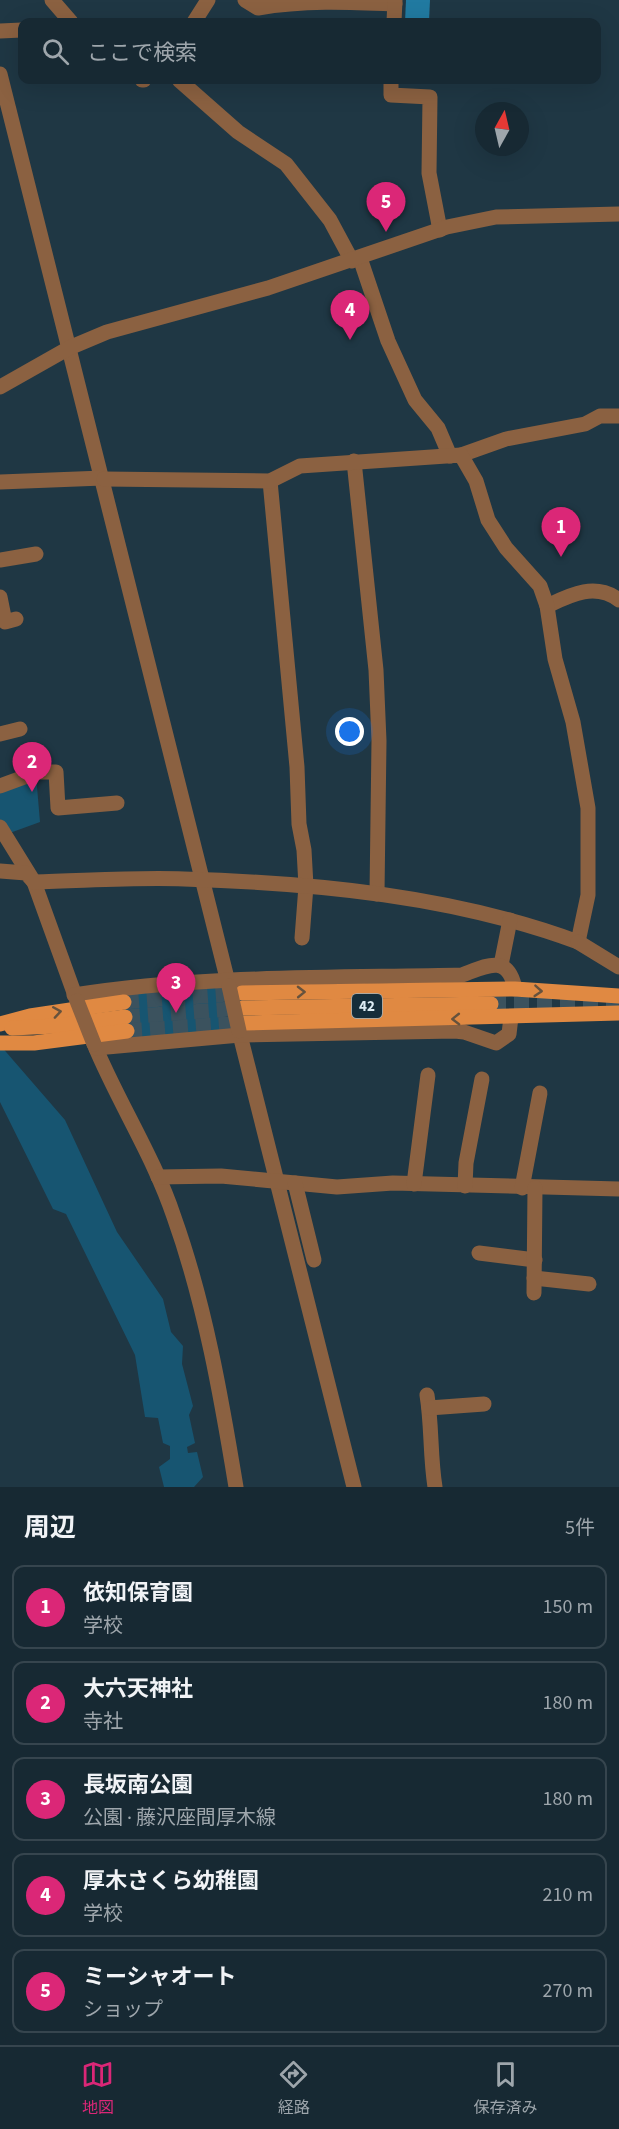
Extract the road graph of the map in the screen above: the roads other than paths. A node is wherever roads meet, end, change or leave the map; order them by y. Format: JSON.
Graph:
{"nodes":[{"id":1,"x":52,"y":0,"type":"edge"},
{"id":2,"x":208,"y":0,"type":"edge"},
{"id":3,"x":245,"y":0,"type":"edge"},
{"id":4,"x":395,"y":2,"type":"edge"},
{"id":5,"x":67,"y":18,"type":"edge"},
{"id":6,"x":197,"y":18,"type":"edge"},
{"id":7,"x":394,"y":18,"type":"edge"},
{"id":8,"x":18,"y":30,"type":"edge"},
{"id":9,"x":0,"y":31,"type":"edge"},
{"id":10,"x":0,"y":74,"type":"edge"},
{"id":11,"x":184,"y":84,"type":"edge"},
{"id":12,"x":391,"y":84,"type":"edge"},
{"id":13,"x":6,"y":124,"type":"edge"},
{"id":14,"x":619,"y":214,"type":"edge"},
{"id":15,"x":440,"y":230,"type":"junction"},
{"id":16,"x":356,"y":259,"type":"junction"},
{"id":17,"x":69,"y":348,"type":"junction"},
{"id":18,"x":0,"y":387,"type":"edge"},
{"id":19,"x":619,"y":416,"type":"edge"},
{"id":20,"x":456,"y":456,"type":"junction"},
{"id":21,"x":354,"y":461,"type":"junction"},
{"id":22,"x":104,"y":478,"type":"junction"},
{"id":23,"x":270,"y":480,"type":"junction"},
{"id":24,"x":0,"y":482,"type":"edge"},
{"id":25,"x":28,"y":553,"type":"dead end"},
{"id":26,"x":0,"y":560,"type":"edge"},
{"id":27,"x":0,"y":597,"type":"edge"},
{"id":28,"x":619,"y":600,"type":"edge"},
{"id":29,"x":547,"y":606,"type":"junction"},
{"id":30,"x":7,"y":621,"type":"edge"},
{"id":31,"x":20,"y":729,"type":"dead end"},
{"id":32,"x":0,"y":734,"type":"edge"},
{"id":33,"x":0,"y":786,"type":"edge"},
{"id":34,"x":117,"y":803,"type":"dead end"},
{"id":35,"x":0,"y":827,"type":"edge"},
{"id":36,"x":0,"y":871,"type":"edge"},
{"id":37,"x":203,"y":880,"type":"junction"},
{"id":38,"x":34,"y":882,"type":"junction"},
{"id":39,"x":306,"y":886,"type":"junction"},
{"id":40,"x":377,"y":894,"type":"junction"},
{"id":41,"x":510,"y":920,"type":"junction"},
{"id":42,"x":302,"y":938,"type":"dead end"},
{"id":43,"x":579,"y":942,"type":"junction"},
{"id":44,"x":501,"y":965,"type":"junction"},
{"id":45,"x":619,"y":967,"type":"edge"},
{"id":46,"x":514,"y":989,"type":"junction"},
{"id":47,"x":619,"y":996,"type":"edge"},
{"id":48,"x":75,"y":998,"type":"junction"},
{"id":49,"x":491,"y":1004,"type":"tunnel mouth"},
{"id":50,"x":238,"y":1008,"type":"junction"},
{"id":51,"x":619,"y":1013,"type":"edge"},
{"id":52,"x":125,"y":1016,"type":"junction"},
{"id":53,"x":511,"y":1017,"type":"junction"},
{"id":54,"x":0,"y":1026,"type":"edge"},
{"id":55,"x":56,"y":1026,"type":"junction"},
{"id":56,"x":0,"y":1042,"type":"edge"},
{"id":57,"x":95,"y":1046,"type":"junction"},
{"id":58,"x":428,"y":1075,"type":"dead end"},
{"id":59,"x":482,"y":1079,"type":"dead end"},
{"id":60,"x":541,"y":1104,"type":"dead end"},
{"id":61,"x":158,"y":1177,"type":"junction"},
{"id":62,"x":276,"y":1180,"type":"junction"},
{"id":63,"x":295,"y":1183,"type":"junction"},
{"id":64,"x":414,"y":1184,"type":"junction"},
{"id":65,"x":465,"y":1186,"type":"junction"},
{"id":66,"x":529,"y":1188,"type":"junction"},
{"id":67,"x":619,"y":1190,"type":"edge"},
{"id":68,"x":479,"y":1253,"type":"dead end"},
{"id":69,"x":314,"y":1260,"type":"dead end"},
{"id":70,"x":535,"y":1260,"type":"junction"},
{"id":71,"x":589,"y":1284,"type":"dead end"},
{"id":72,"x":477,"y":1408,"type":"dead end"},
{"id":73,"x":236,"y":1487,"type":"edge"},
{"id":74,"x":354,"y":1487,"type":"edge"},
{"id":75,"x":435,"y":1487,"type":"edge"}],
"edges":[{"from":1,"to":5,"type":"street"},
{"from":2,"to":6,"type":"street"},
{"from":3,"to":4,"type":"street"},
{"from":4,"to":7,"type":"street"},
{"from":8,"to":9,"type":"street"},
{"from":10,"to":13,"type":"street"},
{"from":11,"to":16,"type":"street"},
{"from":12,"to":15,"type":"street"},
{"from":13,"to":17,"type":"street"},
{"from":14,"to":15,"type":"street"},
{"from":15,"to":16,"type":"street"},
{"from":16,"to":17,"type":"street"},
{"from":16,"to":20,"type":"street"},
{"from":17,"to":18,"type":"street"},
{"from":17,"to":22,"type":"street"},
{"from":19,"to":20,"type":"street"},
{"from":20,"to":21,"type":"street"},
{"from":20,"to":29,"type":"street"},
{"from":21,"to":23,"type":"street"},
{"from":21,"to":40,"type":"street"},
{"from":22,"to":23,"type":"street"},
{"from":22,"to":24,"type":"street"},
{"from":22,"to":37,"type":"street"},
{"from":23,"to":39,"type":"street"},
{"from":25,"to":26,"type":"street"},
{"from":27,"to":30,"type":"street"},
{"from":28,"to":29,"type":"street"},
{"from":29,"to":43,"type":"street"},
{"from":31,"to":32,"type":"street"},
{"from":33,"to":34,"type":"street"},
{"from":35,"to":38,"type":"street"},
{"from":36,"to":38,"type":"street"},
{"from":37,"to":38,"type":"street"},
{"from":37,"to":39,"type":"street"},
{"from":37,"to":50,"type":"street"},
{"from":38,"to":48,"type":"street"},
{"from":39,"to":40,"type":"street"},
{"from":39,"to":42,"type":"street"},
{"from":40,"to":41,"type":"street"},
{"from":41,"to":43,"type":"street"},
{"from":41,"to":44,"type":"street"},
{"from":43,"to":45,"type":"street"},
{"from":44,"to":46,"type":"street"},
{"from":44,"to":50,"type":"street"},
{"from":46,"to":47,"type":"main road","one_way":true},
{"from":50,"to":46,"type":"main road","one_way":true},
{"from":48,"to":50,"type":"street"},
{"from":48,"to":57,"type":"street","bridge":true},
{"from":49,"to":50,"type":"main road","number":"42"},
{"from":53,"to":50,"type":"main road","one_way":true},
{"from":50,"to":53,"type":"street"},
{"from":50,"to":57,"type":"street"},
{"from":50,"to":62,"type":"street"},
{"from":51,"to":53,"type":"main road"},
{"from":54,"to":52,"type":"main road","one_way":true},
{"from":52,"to":55,"type":"main road"},
{"from":52,"to":56,"type":"main road"},
{"from":54,"to":55,"type":"main road"},
{"from":55,"to":56,"type":"main road"},
{"from":57,"to":61,"type":"street"},
{"from":58,"to":64,"type":"street"},
{"from":59,"to":65,"type":"street"},
{"from":60,"to":66,"type":"street"},
{"from":61,"to":62,"type":"street"},
{"from":61,"to":73,"type":"street"},
{"from":62,"to":63,"type":"street"},
{"from":62,"to":74,"type":"street"},
{"from":63,"to":64,"type":"street"},
{"from":63,"to":69,"type":"street"},
{"from":64,"to":65,"type":"street"},
{"from":65,"to":66,"type":"street"},
{"from":66,"to":67,"type":"street"},
{"from":66,"to":70,"type":"street"},
{"from":68,"to":70,"type":"street"},
{"from":70,"to":71,"type":"street"},
{"from":72,"to":75,"type":"street"}]}
